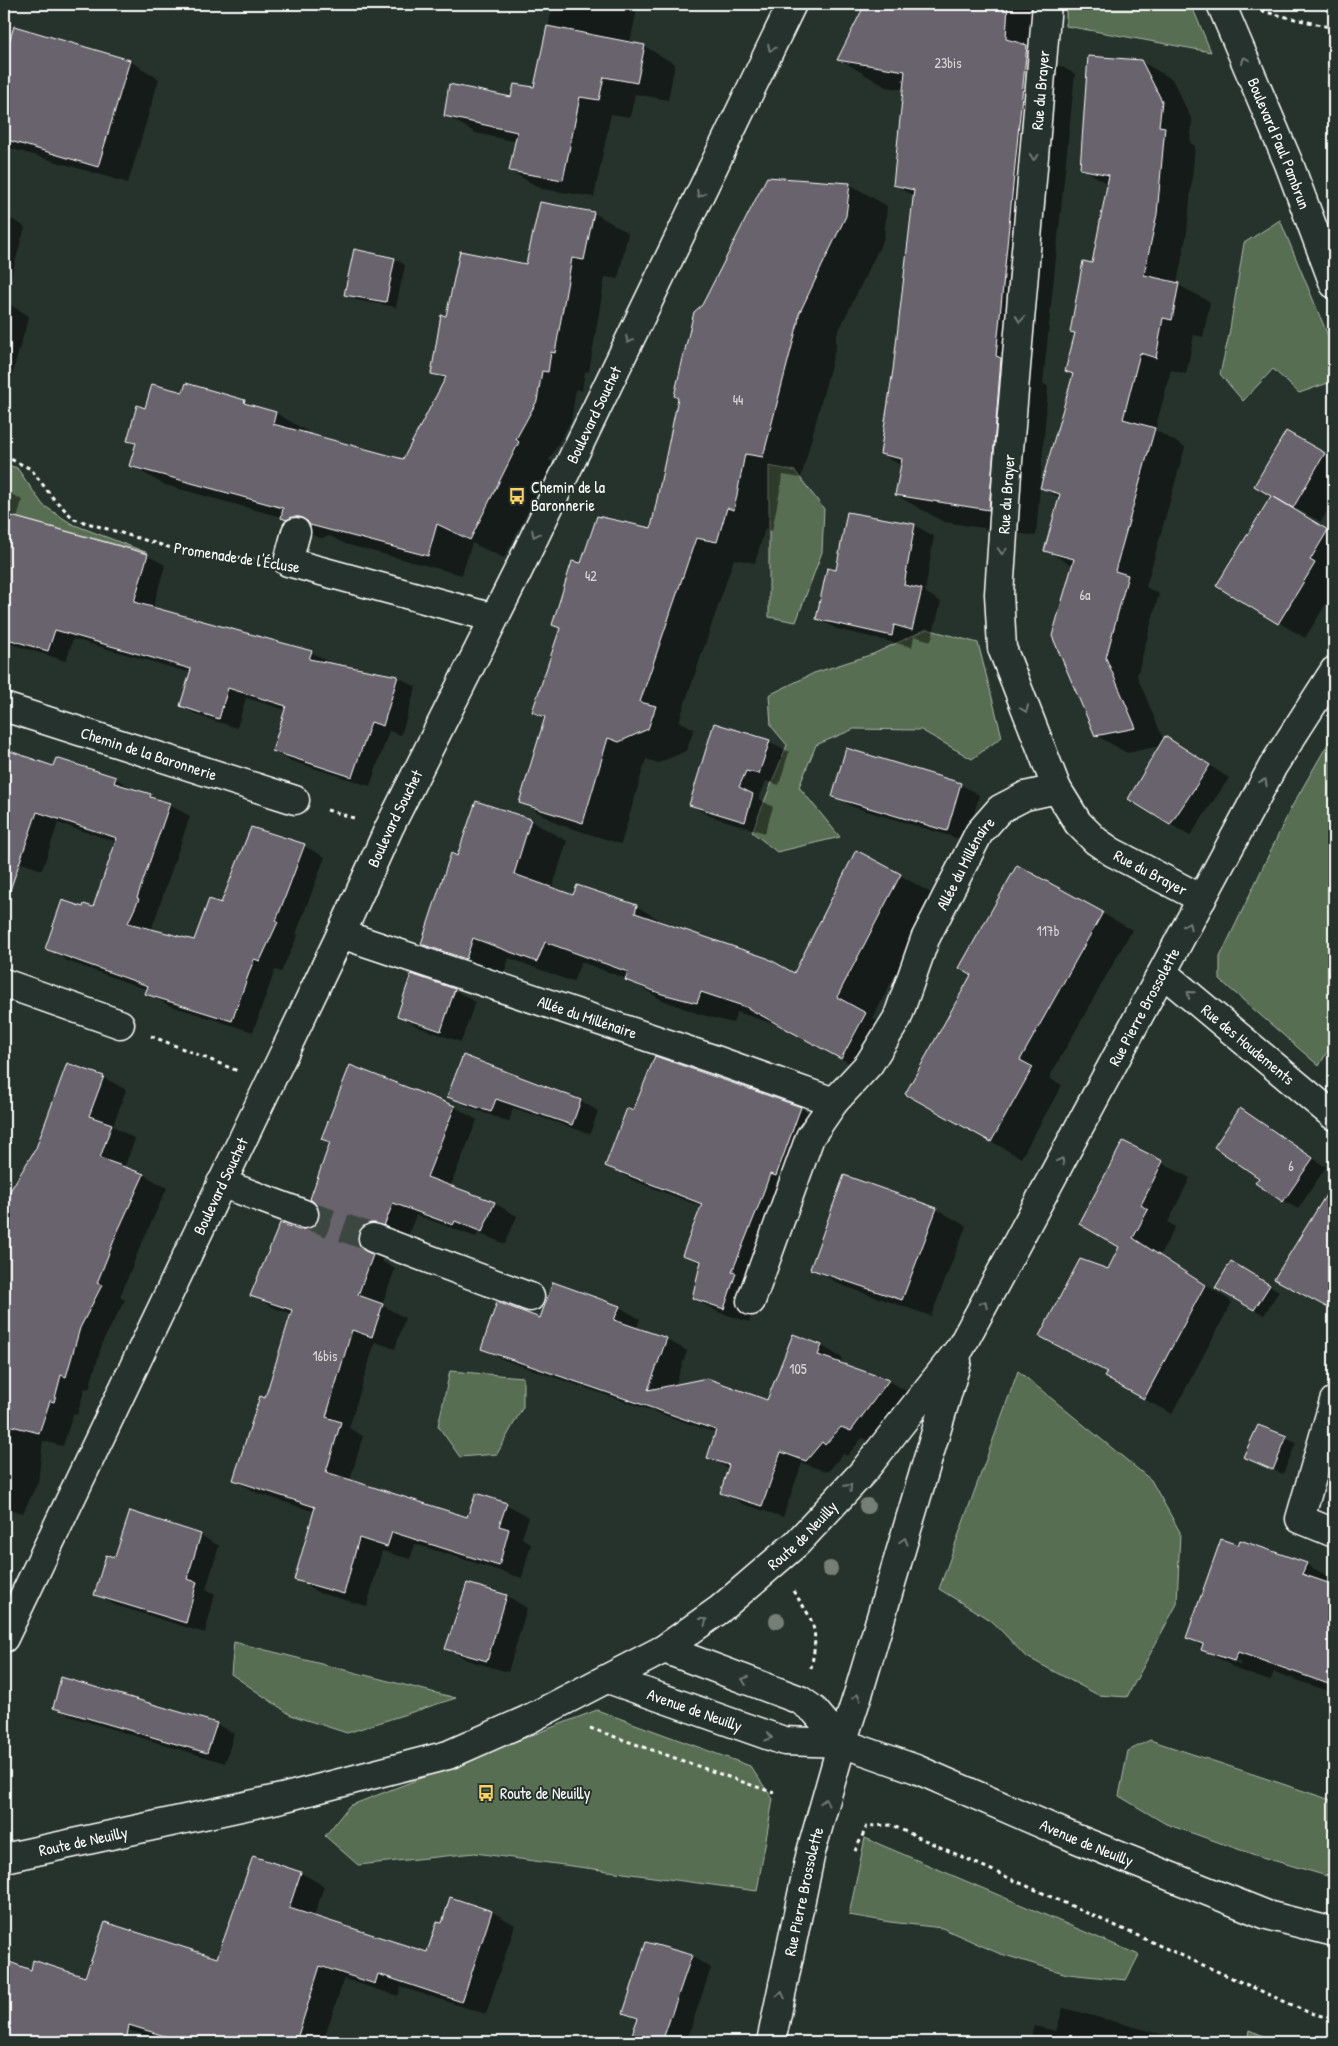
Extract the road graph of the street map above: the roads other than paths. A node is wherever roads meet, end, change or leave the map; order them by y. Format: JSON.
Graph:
{"nodes":[{"id":1,"x":792,"y":4,"type":"edge"},
{"id":2,"x":1047,"y":4,"type":"edge"},
{"id":3,"x":1221,"y":4,"type":"edge"},
{"id":4,"x":1289,"y":164,"type":"junction"},
{"id":5,"x":1334,"y":235,"type":"edge"},
{"id":6,"x":1334,"y":284,"type":"edge"},
{"id":7,"x":296,"y":532,"type":"dead end"},
{"id":8,"x":494,"y":618,"type":"junction"},
{"id":9,"x":1334,"y":671,"type":"edge"},
{"id":10,"x":4,"y":707,"type":"edge"},
{"id":11,"x":1056,"y":789,"type":"junction"},
{"id":12,"x":295,"y":800,"type":"road end"},
{"id":13,"x":1202,"y":899,"type":"junction"},
{"id":14,"x":341,"y":934,"type":"junction"},
{"id":15,"x":1163,"y":973,"type":"junction"},
{"id":16,"x":4,"y":983,"type":"edge"},
{"id":17,"x":120,"y":1024,"type":"road end"},
{"id":18,"x":834,"y":1102,"type":"junction"},
{"id":19,"x":1334,"y":1116,"type":"edge"},
{"id":20,"x":221,"y":1183,"type":"junction"},
{"id":21,"x":304,"y":1214,"type":"tunnel mouth"},
{"id":22,"x":372,"y":1238,"type":"tunnel mouth"},
{"id":23,"x":530,"y":1297,"type":"dead end"},
{"id":24,"x":751,"y":1301,"type":"dead end"},
{"id":25,"x":961,"y":1347,"type":"junction"},
{"id":26,"x":1334,"y":1401,"type":"edge"},
{"id":27,"x":1334,"y":1533,"type":"edge"},
{"id":28,"x":4,"y":1638,"type":"edge"},
{"id":29,"x":664,"y":1649,"type":"junction"},
{"id":30,"x":608,"y":1679,"type":"junction"},
{"id":31,"x":842,"y":1743,"type":"junction"},
{"id":32,"x":4,"y":1858,"type":"edge"},
{"id":33,"x":1334,"y":1932,"type":"edge"},
{"id":34,"x":771,"y":2042,"type":"edge"}],
"edges":[{"from":1,"to":8,"type":"main road","name":"Boulevard Souchet","one_way":true},
{"from":2,"to":11,"type":"main road","name":"Rue du Brayer","one_way":true},
{"from":4,"to":3,"type":"main road","name":"Boulevard Paul Pambrun","one_way":true},
{"from":4,"to":5,"type":"main road"},
{"from":4,"to":6,"type":"main road","name":"Boulevard Paul Pambrun"},
{"from":7,"to":8,"type":"main road","name":"Promenade de l'Écluse"},
{"from":8,"to":14,"type":"main road","name":"Boulevard Souchet"},
{"from":13,"to":9,"type":"main road","name":"Rue Pierre Brossolette","one_way":true},
{"from":10,"to":12,"type":"main road","name":"Chemin de la Baronnerie"},
{"from":11,"to":13,"type":"main road","name":"Rue du Brayer"},
{"from":11,"to":18,"type":"main road","name":"Allée du Millénaire"},
{"from":15,"to":13,"type":"main road","name":"Rue Pierre Brossolette","one_way":true},
{"from":14,"to":18,"type":"main road","name":"Allée du Millénaire"},
{"from":14,"to":20,"type":"main road","name":"Boulevard Souchet"},
{"from":19,"to":15,"type":"main road","name":"Rue des Houdements","one_way":true},
{"from":25,"to":15,"type":"main road","name":"Rue Pierre Brossolette","one_way":true},
{"from":16,"to":17,"type":"main road"},
{"from":18,"to":24,"type":"main road","name":"Allée du Millénaire"},
{"from":20,"to":21,"type":"main road"},
{"from":20,"to":28,"type":"main road","name":"Boulevard Souchet"},
{"from":22,"to":23,"type":"main road"},
{"from":29,"to":25,"type":"main road","name":"Route de Neuilly","one_way":true},
{"from":31,"to":25,"type":"main road","name":"Rue Pierre Brossolette","one_way":true},
{"from":26,"to":27,"type":"main road"},
{"from":29,"to":30,"type":"main road","name":"Route de Neuilly"},
{"from":31,"to":29,"type":"main road","one_way":true},
{"from":30,"to":31,"type":"main road","name":"Avenue de Neuilly","one_way":true},
{"from":30,"to":32,"type":"main road","name":"Route de Neuilly"},
{"from":31,"to":33,"type":"main road","name":"Avenue de Neuilly"},
{"from":34,"to":31,"type":"main road","name":"Rue Pierre Brossolette","one_way":true}]}
